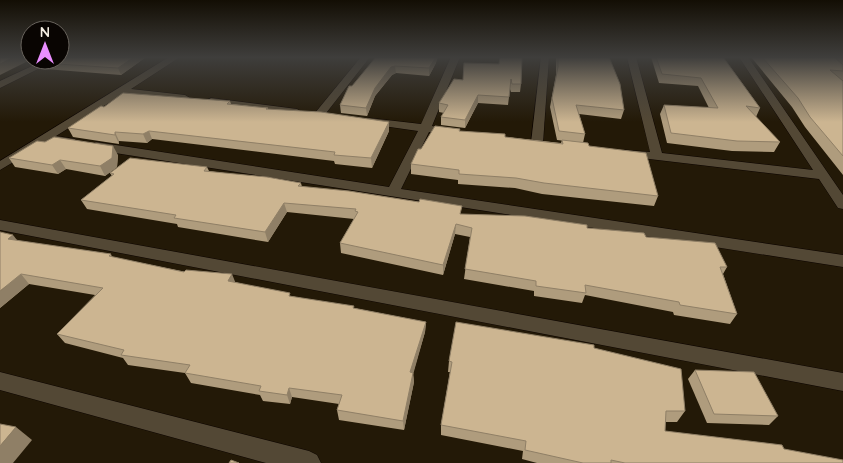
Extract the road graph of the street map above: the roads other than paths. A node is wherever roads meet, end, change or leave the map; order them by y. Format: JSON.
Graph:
{"nodes":[{"id":1,"x":13,"y":79,"type":"edge"},
{"id":2,"x":142,"y":79,"type":"edge"},
{"id":3,"x":351,"y":79,"type":"edge"},
{"id":4,"x":447,"y":79,"type":"edge"},
{"id":5,"x":543,"y":79,"type":"edge"},
{"id":6,"x":637,"y":79,"type":"edge"},
{"id":7,"x":757,"y":79,"type":"edge"},
{"id":8,"x":0,"y":85,"type":"edge"},
{"id":9,"x":122,"y":91,"type":"junction"},
{"id":10,"x":358,"y":120,"type":"edge"},
{"id":11,"x":425,"y":128,"type":"junction"},
{"id":12,"x":462,"y":133,"type":"edge"},
{"id":13,"x":46,"y":138,"type":"junction"},
{"id":14,"x":537,"y":142,"type":"edge"},
{"id":15,"x":620,"y":152,"type":"edge"},
{"id":16,"x":657,"y":156,"type":"junction"},
{"id":17,"x":0,"y":166,"type":"edge"},
{"id":18,"x":822,"y":175,"type":"junction"},
{"id":19,"x":393,"y":192,"type":"junction"},
{"id":20,"x":843,"y":204,"type":"edge"},
{"id":21,"x":0,"y":225,"type":"edge"},
{"id":22,"x":843,"y":261,"type":"edge"},
{"id":23,"x":0,"y":381,"type":"edge"},
{"id":24,"x":843,"y":382,"type":"edge"},
{"id":25,"x":309,"y":463,"type":"edge"}],
"edges":[{"from":1,"to":8,"type":"street"},
{"from":2,"to":9,"type":"street"},
{"from":3,"to":9,"type":"street"},
{"from":4,"to":11,"type":"street"},
{"from":5,"to":14,"type":"street"},
{"from":6,"to":16,"type":"street"},
{"from":7,"to":18,"type":"street"},
{"from":9,"to":13,"type":"street"},
{"from":10,"to":11,"type":"street"},
{"from":11,"to":12,"type":"street"},
{"from":11,"to":19,"type":"street"},
{"from":13,"to":17,"type":"street"},
{"from":13,"to":19,"type":"street"},
{"from":15,"to":16,"type":"street"},
{"from":16,"to":18,"type":"street"},
{"from":18,"to":20,"type":"street"},
{"from":19,"to":22,"type":"street"},
{"from":21,"to":24,"type":"street"},
{"from":23,"to":25,"type":"street"}]}
